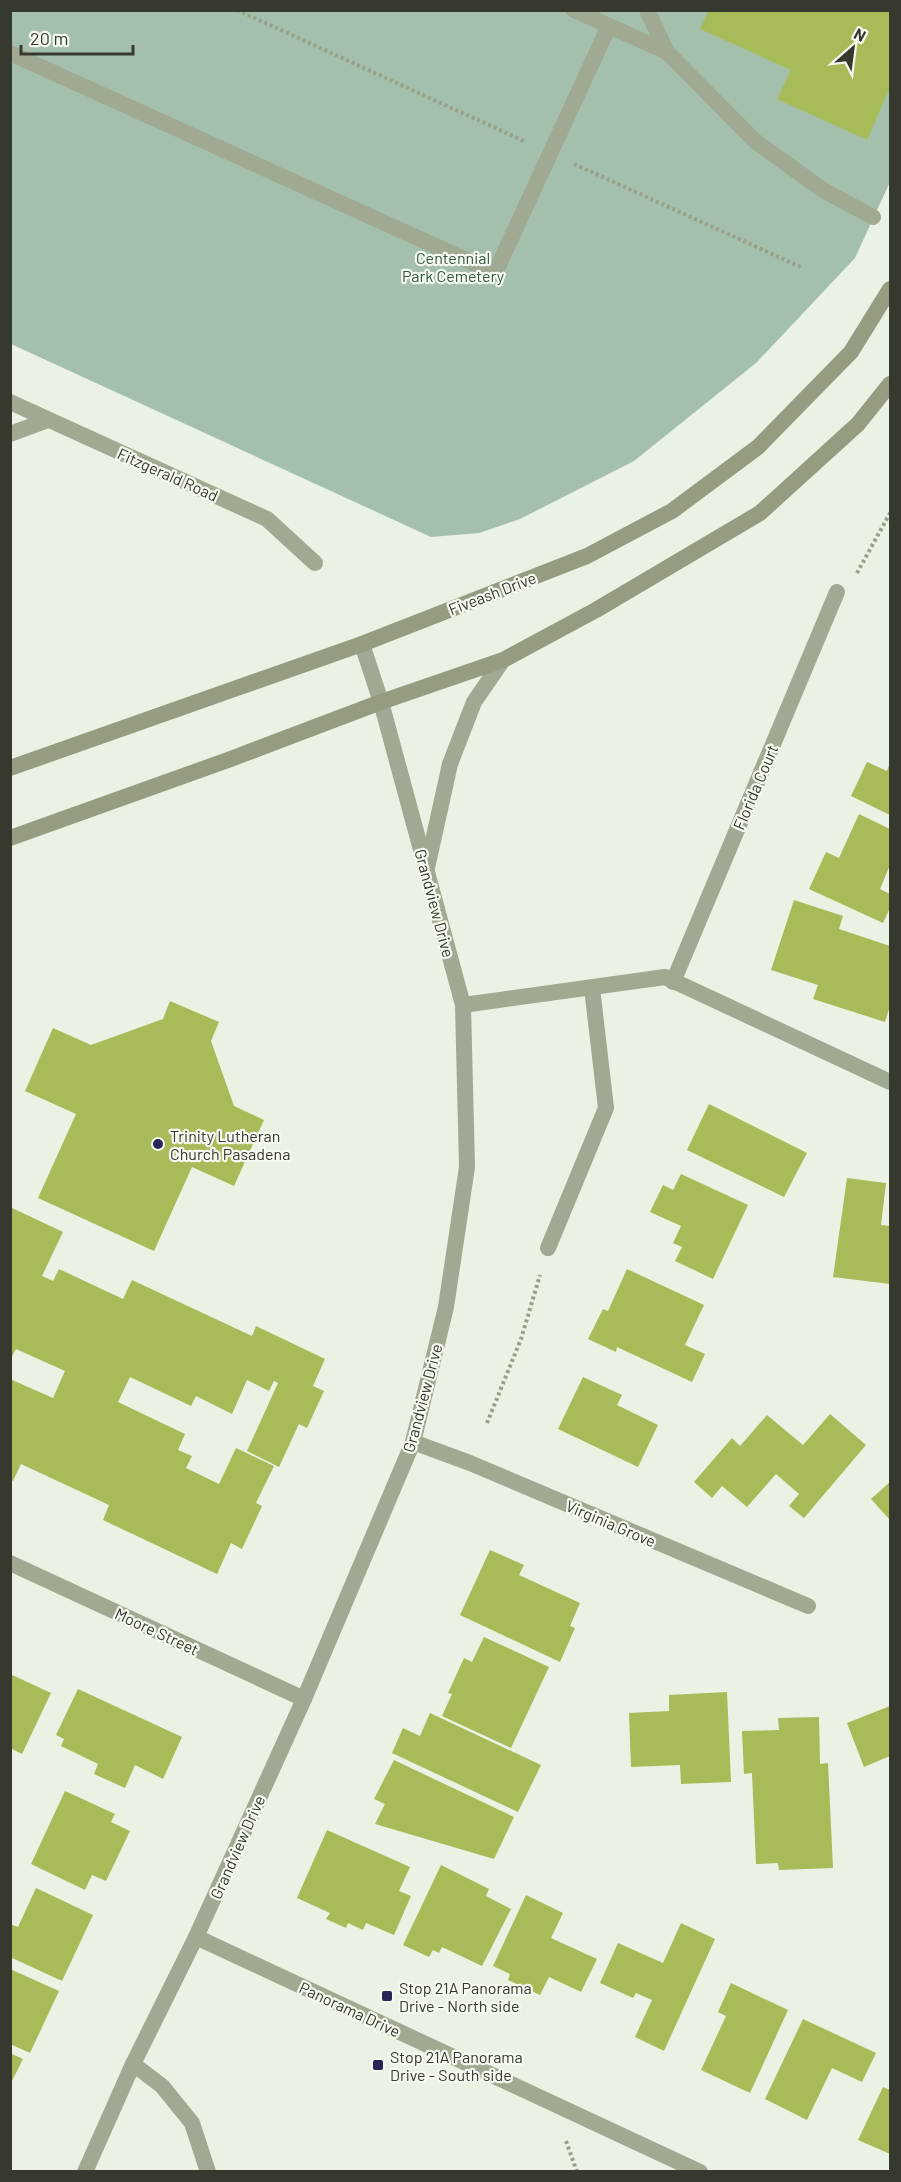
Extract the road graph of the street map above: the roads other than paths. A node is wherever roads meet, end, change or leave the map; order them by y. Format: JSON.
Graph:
{"nodes":[{"id":1,"x":574,"y":10,"type":"edge"},
{"id":2,"x":647,"y":10,"type":"edge"},
{"id":3,"x":609,"y":26,"type":"junction"},
{"id":4,"x":667,"y":52,"type":"junction"},
{"id":5,"x":10,"y":53,"type":"edge"},
{"id":6,"x":873,"y":217,"type":"dead end"},
{"id":7,"x":891,"y":289,"type":"edge"},
{"id":8,"x":891,"y":384,"type":"edge"},
{"id":9,"x":10,"y":402,"type":"edge"},
{"id":10,"x":48,"y":420,"type":"junction"},
{"id":11,"x":10,"y":434,"type":"edge"},
{"id":12,"x":315,"y":563,"type":"dead end"},
{"id":13,"x":837,"y":592,"type":"road end"},
{"id":14,"x":362,"y":644,"type":"junction"},
{"id":15,"x":503,"y":660,"type":"junction"},
{"id":16,"x":381,"y":702,"type":"junction"},
{"id":17,"x":10,"y":768,"type":"edge"},
{"id":18,"x":10,"y":838,"type":"edge"},
{"id":19,"x":426,"y":872,"type":"junction"},
{"id":20,"x":673,"y":982,"type":"junction"},
{"id":21,"x":592,"y":987,"type":"junction"},
{"id":22,"x":463,"y":1005,"type":"junction"},
{"id":23,"x":891,"y":1082,"type":"edge"},
{"id":24,"x":548,"y":1248,"type":"road end"},
{"id":25,"x":413,"y":1442,"type":"junction"},
{"id":26,"x":10,"y":1563,"type":"edge"},
{"id":27,"x":808,"y":1606,"type":"dead end"},
{"id":28,"x":304,"y":1699,"type":"junction"},
{"id":29,"x":196,"y":1937,"type":"junction"},
{"id":30,"x":133,"y":2064,"type":"junction"},
{"id":31,"x":85,"y":2172,"type":"edge"},
{"id":32,"x":208,"y":2172,"type":"edge"},
{"id":33,"x":700,"y":2172,"type":"edge"}],
"edges":[{"from":1,"to":3,"type":"street"},
{"from":2,"to":4,"type":"street"},
{"from":3,"to":4,"type":"street"},
{"from":3,"to":5,"type":"street"},
{"from":4,"to":6,"type":"street"},
{"from":7,"to":14,"type":"main road","name":"Fiveash Drive"},
{"from":8,"to":15,"type":"main road"},
{"from":9,"to":10,"type":"street","name":"Fitzgerald Road"},
{"from":10,"to":11,"type":"street"},
{"from":10,"to":12,"type":"street","name":"Fitzgerald Road"},
{"from":13,"to":20,"type":"street","name":"Florida Court"},
{"from":14,"to":16,"type":"street","name":"Grandview Drive"},
{"from":14,"to":17,"type":"main road","name":"Fiveash Drive"},
{"from":15,"to":16,"type":"main road"},
{"from":15,"to":19,"type":"street"},
{"from":16,"to":18,"type":"main road"},
{"from":16,"to":19,"type":"street","name":"Grandview Drive"},
{"from":19,"to":22,"type":"street","name":"Grandview Drive"},
{"from":20,"to":21,"type":"street"},
{"from":20,"to":23,"type":"street"},
{"from":21,"to":22,"type":"street"},
{"from":21,"to":24,"type":"street"},
{"from":22,"to":25,"type":"street","name":"Grandview Drive"},
{"from":25,"to":27,"type":"street","name":"Virginia Grove"},
{"from":25,"to":28,"type":"street","name":"Grandview Drive"},
{"from":26,"to":28,"type":"street","name":"Moore Street"},
{"from":28,"to":29,"type":"street","name":"Grandview Drive"},
{"from":29,"to":30,"type":"street","name":"Grandview Drive"},
{"from":29,"to":33,"type":"street","name":"Panorama Drive"},
{"from":30,"to":31,"type":"street","name":"Grandview Drive"},
{"from":30,"to":32,"type":"street"}]}
